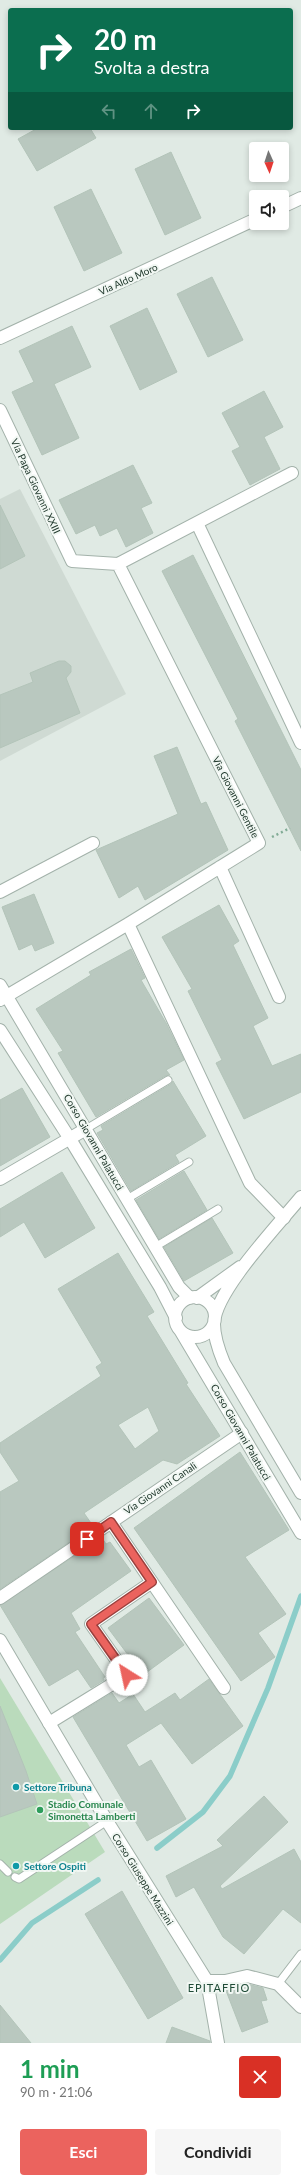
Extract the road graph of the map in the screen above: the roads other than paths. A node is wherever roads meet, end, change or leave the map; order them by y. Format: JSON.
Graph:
{"nodes":[{"id":1,"x":301,"y":198,"type":"edge"},
{"id":2,"x":289,"y":204,"type":"edge"},
{"id":3,"x":249,"y":222,"type":"edge"},
{"id":4,"x":0,"y":338,"type":"edge"},
{"id":5,"x":0,"y":410,"type":"edge"},
{"id":6,"x":292,"y":473,"type":"dead end"},
{"id":7,"x":197,"y":523,"type":"junction"},
{"id":8,"x":118,"y":564,"type":"junction"},
{"id":9,"x":301,"y":743,"type":"edge"},
{"id":10,"x":93,"y":843,"type":"dead end"},
{"id":11,"x":220,"y":867,"type":"junction"},
{"id":12,"x":0,"y":892,"type":"edge"},
{"id":13,"x":128,"y":924,"type":"junction"},
{"id":14,"x":0,"y":985,"type":"edge"},
{"id":15,"x":279,"y":997,"type":"dead end"},
{"id":16,"x":4,"y":998,"type":"edge"},
{"id":17,"x":0,"y":1030,"type":"edge"},
{"id":18,"x":168,"y":1080,"type":"dead end"},
{"id":19,"x":86,"y":1129,"type":"junction"},
{"id":20,"x":70,"y":1139,"type":"junction"},
{"id":21,"x":189,"y":1162,"type":"dead end"},
{"id":22,"x":0,"y":1179,"type":"edge"},
{"id":23,"x":301,"y":1197,"type":"edge"},
{"id":24,"x":126,"y":1199,"type":"junction"},
{"id":25,"x":218,"y":1209,"type":"dead end"},
{"id":26,"x":284,"y":1218,"type":"junction"},
{"id":27,"x":155,"y":1247,"type":"junction"},
{"id":28,"x":249,"y":1260,"type":"junction"},
{"id":29,"x":193,"y":1298,"type":"junction"},
{"id":30,"x":176,"y":1318,"type":"junction"},
{"id":31,"x":214,"y":1324,"type":"junction"},
{"id":32,"x":180,"y":1330,"type":"junction"},
{"id":33,"x":258,"y":1422,"type":"junction"},
{"id":34,"x":242,"y":1433,"type":"junction"},
{"id":35,"x":301,"y":1493,"type":"edge"},
{"id":36,"x":111,"y":1522,"type":"junction"},
{"id":37,"x":301,"y":1533,"type":"edge"},
{"id":38,"x":152,"y":1582,"type":"junction"},
{"id":39,"x":0,"y":1598,"type":"edge"},
{"id":40,"x":0,"y":1640,"type":"edge"},
{"id":41,"x":224,"y":1688,"type":"dead end"},
{"id":42,"x":49,"y":1723,"type":"junction"},
{"id":43,"x":106,"y":1821,"type":"junction"},
{"id":44,"x":0,"y":1864,"type":"edge"},
{"id":45,"x":8,"y":1872,"type":"dead end"},
{"id":46,"x":15,"y":1877,"type":"dead end"},
{"id":47,"x":301,"y":1954,"type":"edge"},
{"id":48,"x":207,"y":1981,"type":"junction"},
{"id":49,"x":278,"y":1984,"type":"junction"},
{"id":50,"x":301,"y":2007,"type":"edge"},
{"id":51,"x":218,"y":2043,"type":"edge"}],
"edges":[{"from":1,"to":2,"type":"street"},
{"from":3,"to":4,"type":"street","name":"Via Aldo Moro"},
{"from":5,"to":8,"type":"street","name":"Via Papa Giovanni XXIII"},
{"from":6,"to":7,"type":"street"},
{"from":7,"to":8,"type":"street"},
{"from":7,"to":9,"type":"street"},
{"from":8,"to":11,"type":"street","name":"Via Giovanni Gentile"},
{"from":10,"to":12,"type":"street"},
{"from":11,"to":13,"type":"street","name":"Via Giovanni Gentile"},
{"from":11,"to":15,"type":"street"},
{"from":13,"to":16,"type":"street","name":"Via Giovanni Gentile"},
{"from":13,"to":26,"type":"street"},
{"from":14,"to":16,"type":"street","name":"Corso Giovanni Palatucci"},
{"from":16,"to":19,"type":"street","name":"Corso Giovanni Palatucci"},
{"from":17,"to":20,"type":"street","name":"Corso Giovanni Palatucci"},
{"from":18,"to":19,"type":"lane"},
{"from":19,"to":20,"type":"street"},
{"from":19,"to":24,"type":"street","name":"Corso Giovanni Palatucci"},
{"from":20,"to":22,"type":"street"},
{"from":20,"to":30,"type":"street","name":"Corso Giovanni Palatucci"},
{"from":21,"to":24,"type":"lane"},
{"from":23,"to":26,"type":"street"},
{"from":24,"to":27,"type":"street","name":"Corso Giovanni Palatucci"},
{"from":25,"to":27,"type":"lane"},
{"from":26,"to":28,"type":"street"},
{"from":27,"to":29,"type":"street","name":"Corso Giovanni Palatucci"},
{"from":28,"to":29,"type":"street"},
{"from":28,"to":31,"type":"street"},
{"from":29,"to":30,"type":"street"},
{"from":29,"to":31,"type":"street","name":"Corso Giovanni Palatucci"},
{"from":30,"to":32,"type":"street","name":"Corso Giovanni Palatucci"},
{"from":31,"to":32,"type":"street"},
{"from":31,"to":33,"type":"street","name":"Corso Giovanni Palatucci"},
{"from":32,"to":34,"type":"street","name":"Corso Giovanni Palatucci"},
{"from":33,"to":34,"type":"street","name":"Via Giovanni Canali"},
{"from":33,"to":35,"type":"street","name":"Corso Giovanni Palatucci"},
{"from":34,"to":36,"type":"street","name":"Via Giovanni Canali"},
{"from":34,"to":37,"type":"street","name":"Corso Giovanni Palatucci"},
{"from":36,"to":38,"type":"street"},
{"from":36,"to":39,"type":"street","name":"Via Giovanni Canali"},
{"from":38,"to":41,"type":"street"},
{"from":38,"to":42,"type":"street"},
{"from":40,"to":42,"type":"street","name":"Corso Giuseppe Mazzini"},
{"from":42,"to":43,"type":"street","name":"Corso Giuseppe Mazzini"},
{"from":43,"to":46,"type":"lane"},
{"from":43,"to":48,"type":"street","name":"Corso Giuseppe Mazzini"},
{"from":44,"to":45,"type":"lane"},
{"from":47,"to":49,"type":"lane"},
{"from":48,"to":49,"type":"street"},
{"from":48,"to":51,"type":"street","name":"Corso Giuseppe Mazzini"},
{"from":49,"to":50,"type":"street"}]}
